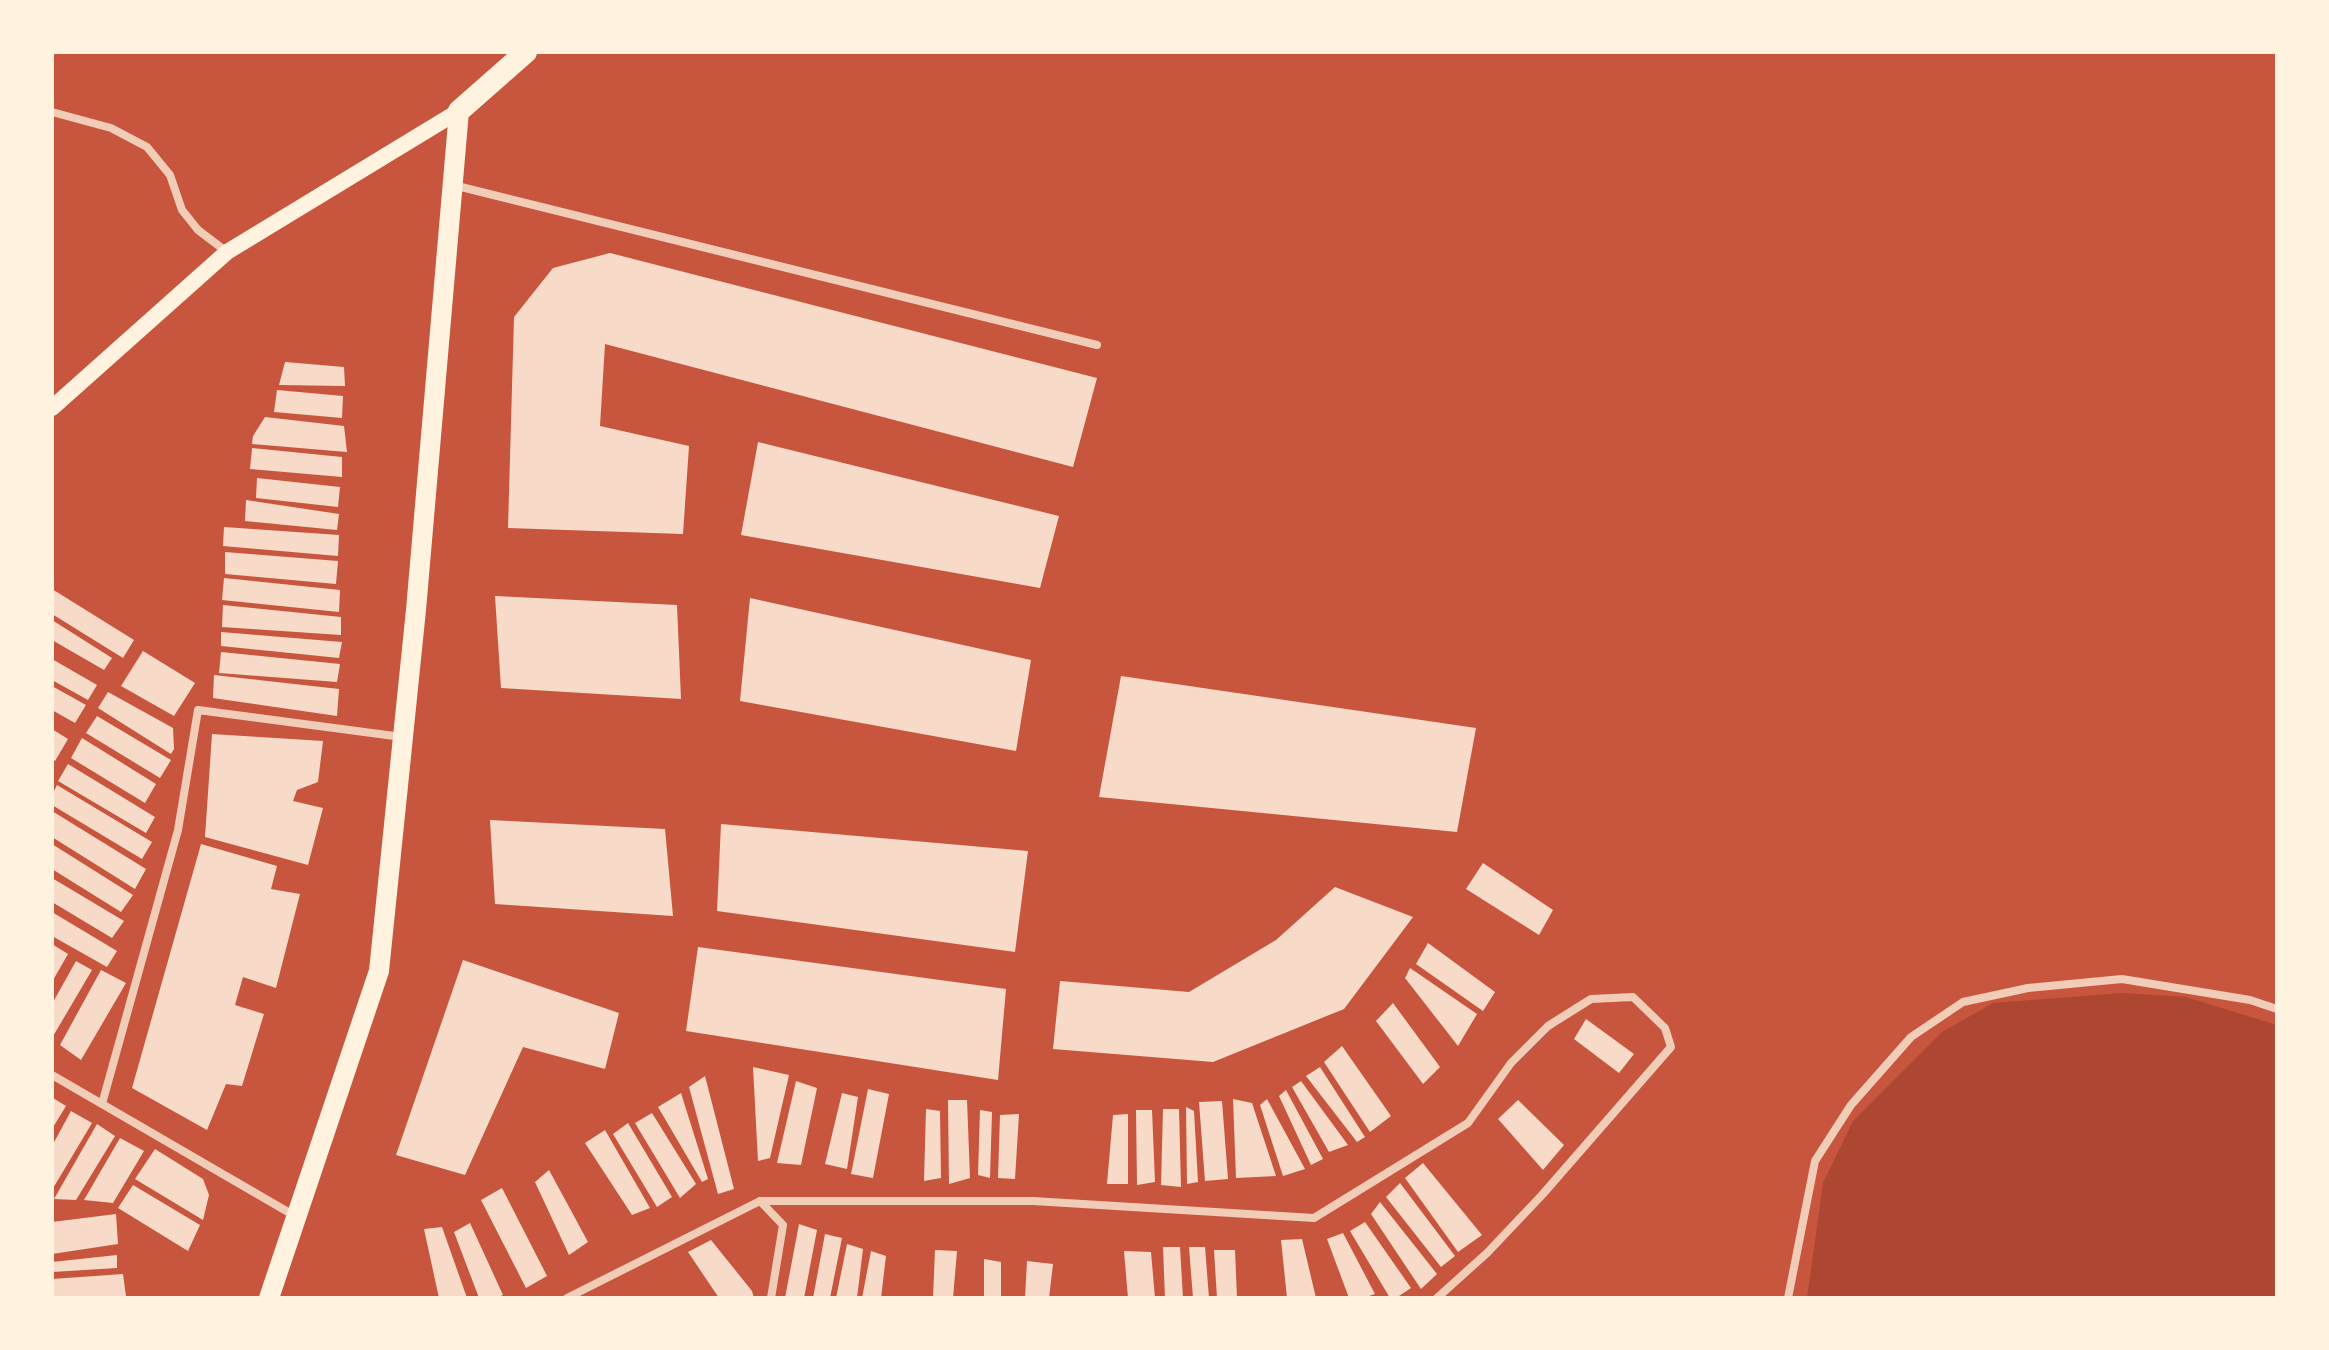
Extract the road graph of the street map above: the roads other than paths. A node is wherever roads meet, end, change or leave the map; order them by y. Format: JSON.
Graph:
{"nodes":[{"id":1,"x":526,"y":52,"type":"edge"},
{"id":2,"x":459,"y":111,"type":"junction"},
{"id":3,"x":52,"y":112,"type":"edge"},
{"id":4,"x":453,"y":185,"type":"junction"},
{"id":5,"x":227,"y":252,"type":"junction"},
{"id":6,"x":1097,"y":345,"type":"dead end"},
{"id":7,"x":52,"y":408,"type":"edge"},
{"id":8,"x":403,"y":737,"type":"junction"},
{"id":9,"x":2277,"y":1009,"type":"edge"},
{"id":10,"x":52,"y":1075,"type":"edge"},
{"id":11,"x":102,"y":1104,"type":"junction"},
{"id":12,"x":760,"y":1201,"type":"junction"},
{"id":13,"x":296,"y":1216,"type":"junction"},
{"id":14,"x":269,"y":1298,"type":"edge"},
{"id":15,"x":567,"y":1298,"type":"edge"},
{"id":16,"x":771,"y":1298,"type":"edge"},
{"id":17,"x":1437,"y":1298,"type":"edge"},
{"id":18,"x":1788,"y":1298,"type":"edge"}],
"edges":[{"from":1,"to":2,"type":"highway"},
{"from":2,"to":4,"type":"main road"},
{"from":2,"to":5,"type":"main road"},
{"from":3,"to":5,"type":"street"},
{"from":4,"to":6,"type":"street"},
{"from":4,"to":8,"type":"main road"},
{"from":5,"to":7,"type":"main road"},
{"from":8,"to":11,"type":"street"},
{"from":8,"to":13,"type":"main road"},
{"from":9,"to":18,"type":"street"},
{"from":10,"to":11,"type":"street"},
{"from":11,"to":13,"type":"street"},
{"from":12,"to":15,"type":"street"},
{"from":12,"to":16,"type":"street"},
{"from":12,"to":17,"type":"street"},
{"from":13,"to":14,"type":"main road"}]}
